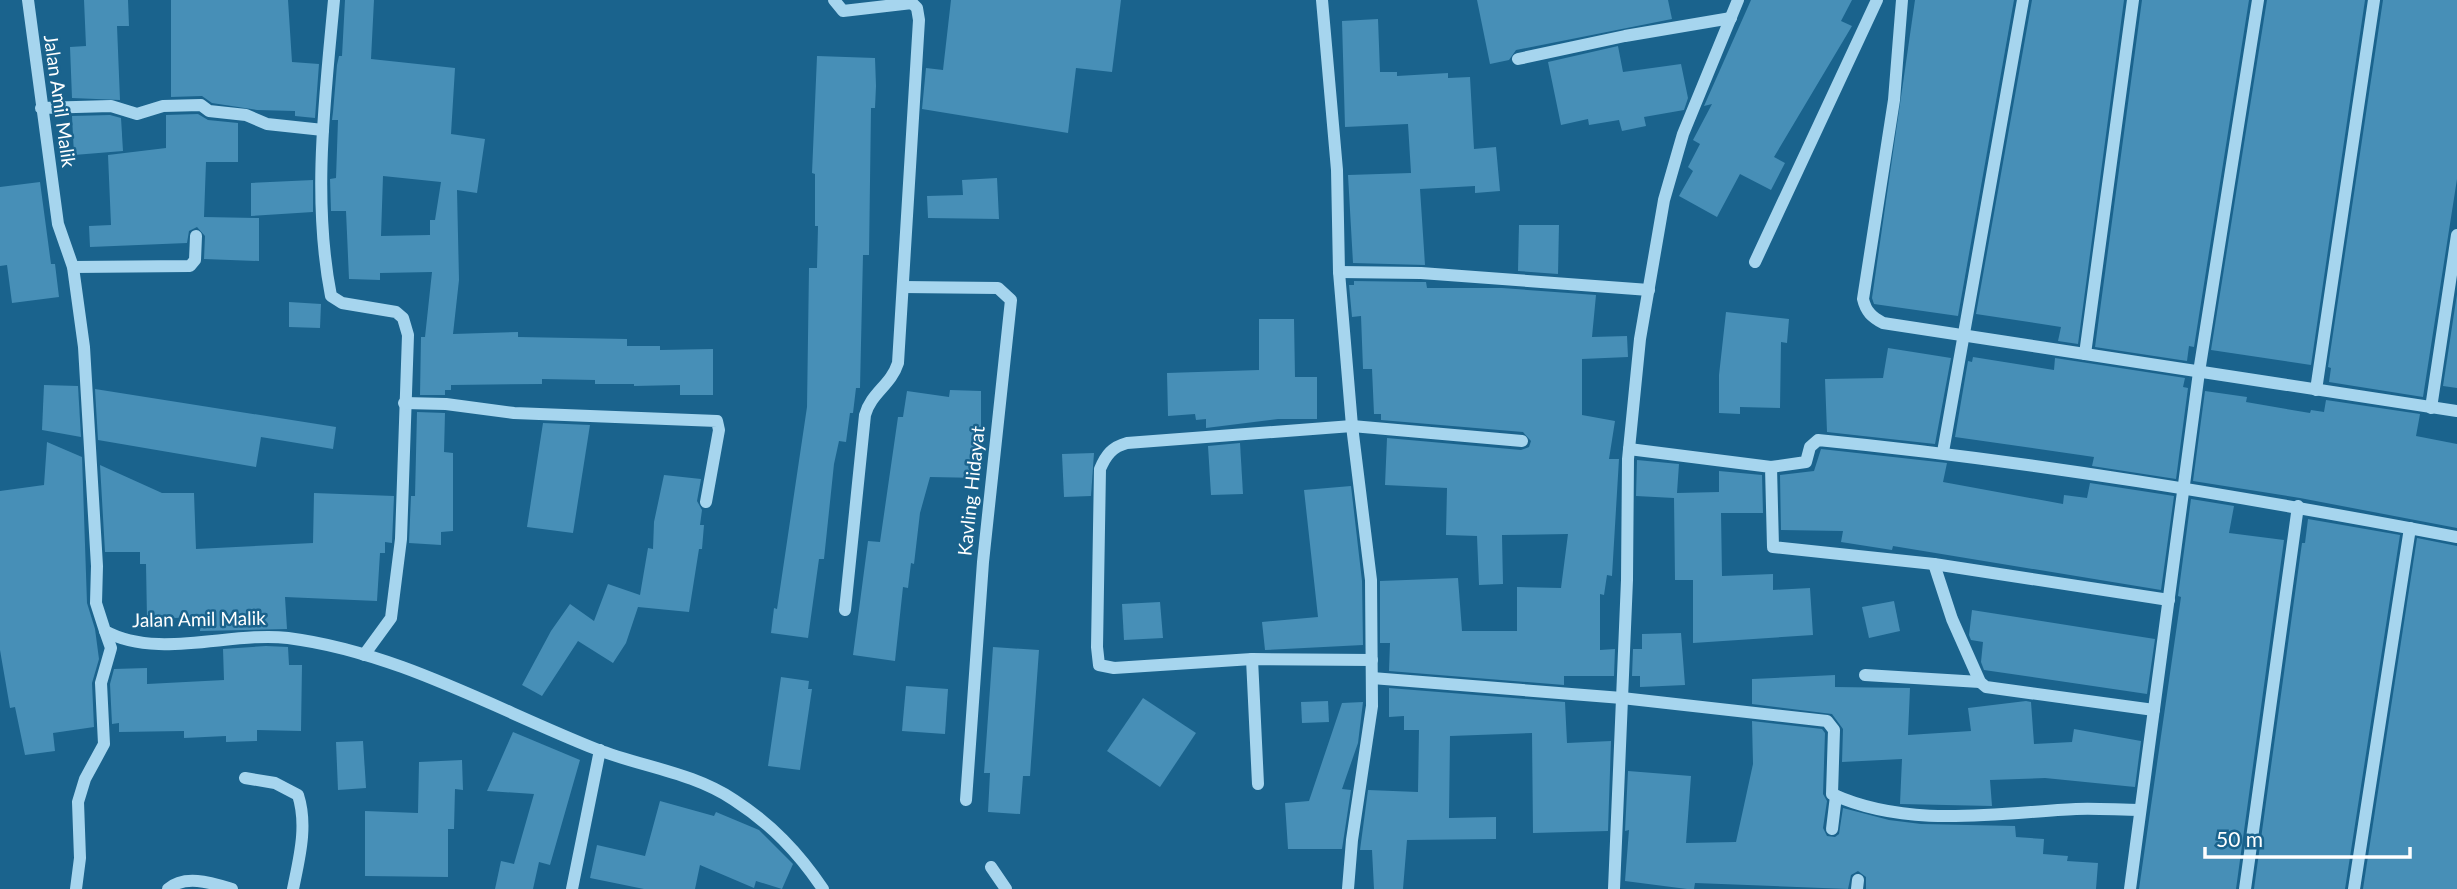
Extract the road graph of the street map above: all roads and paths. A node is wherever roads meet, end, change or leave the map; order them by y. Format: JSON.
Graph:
{"nodes":[{"id":1,"x":28,"y":0,"type":"edge"},
{"id":2,"x":334,"y":0,"type":"edge"},
{"id":3,"x":834,"y":0,"type":"edge"},
{"id":4,"x":1322,"y":0,"type":"edge"},
{"id":5,"x":1738,"y":0,"type":"edge"},
{"id":6,"x":1877,"y":0,"type":"edge"},
{"id":7,"x":1902,"y":0,"type":"edge"},
{"id":8,"x":2024,"y":0,"type":"edge"},
{"id":9,"x":2133,"y":0,"type":"edge"},
{"id":10,"x":2258,"y":0,"type":"edge"},
{"id":11,"x":2374,"y":0,"type":"edge"},
{"id":12,"x":1731,"y":18,"type":"junction"},
{"id":13,"x":1518,"y":59,"type":"dead end"},
{"id":14,"x":41,"y":108,"type":"junction"},
{"id":15,"x":323,"y":130,"type":"junction"},
{"id":16,"x":2457,"y":235,"type":"edge"},
{"id":17,"x":196,"y":236,"type":"dead end"},
{"id":18,"x":1755,"y":262,"type":"dead end"},
{"id":19,"x":73,"y":267,"type":"junction"},
{"id":20,"x":1339,"y":272,"type":"junction"},
{"id":21,"x":903,"y":288,"type":"junction"},
{"id":22,"x":1649,"y":290,"type":"junction"},
{"id":23,"x":1966,"y":337,"type":"junction"},
{"id":24,"x":2085,"y":354,"type":"junction"},
{"id":25,"x":2199,"y":372,"type":"junction"},
{"id":26,"x":2316,"y":390,"type":"junction"},
{"id":27,"x":404,"y":403,"type":"junction"},
{"id":28,"x":2431,"y":408,"type":"junction"},
{"id":29,"x":2457,"y":411,"type":"edge"},
{"id":30,"x":1352,"y":426,"type":"junction"},
{"id":31,"x":1522,"y":441,"type":"dead end"},
{"id":32,"x":1629,"y":449,"type":"junction"},
{"id":33,"x":1943,"y":452,"type":"junction"},
{"id":34,"x":1771,"y":467,"type":"junction"},
{"id":35,"x":2184,"y":486,"type":"junction"},
{"id":36,"x":706,"y":502,"type":"dead end"},
{"id":37,"x":2298,"y":506,"type":"junction"},
{"id":38,"x":2410,"y":528,"type":"junction"},
{"id":39,"x":2457,"y":537,"type":"edge"},
{"id":40,"x":1934,"y":564,"type":"junction"},
{"id":41,"x":2169,"y":600,"type":"junction"},
{"id":42,"x":845,"y":610,"type":"dead end"},
{"id":43,"x":105,"y":631,"type":"junction"},
{"id":44,"x":364,"y":654,"type":"junction"},
{"id":45,"x":1252,"y":659,"type":"junction"},
{"id":46,"x":1372,"y":660,"type":"junction"},
{"id":47,"x":1865,"y":675,"type":"dead end"},
{"id":48,"x":1372,"y":678,"type":"junction"},
{"id":49,"x":1980,"y":682,"type":"junction"},
{"id":50,"x":1622,"y":698,"type":"junction"},
{"id":51,"x":2154,"y":710,"type":"junction"},
{"id":52,"x":600,"y":750,"type":"junction"},
{"id":53,"x":245,"y":778,"type":"dead end"},
{"id":54,"x":1258,"y":784,"type":"dead end"},
{"id":55,"x":1836,"y":796,"type":"junction"},
{"id":56,"x":966,"y":800,"type":"dead end"},
{"id":57,"x":2140,"y":810,"type":"junction"},
{"id":58,"x":1832,"y":829,"type":"dead end"},
{"id":59,"x":991,"y":867,"type":"dead end"},
{"id":60,"x":76,"y":889,"type":"edge"},
{"id":61,"x":168,"y":889,"type":"edge"},
{"id":62,"x":232,"y":889,"type":"edge"},
{"id":63,"x":293,"y":889,"type":"edge"},
{"id":64,"x":572,"y":889,"type":"edge"},
{"id":65,"x":823,"y":889,"type":"edge"},
{"id":66,"x":1006,"y":889,"type":"edge"},
{"id":67,"x":1348,"y":889,"type":"edge"},
{"id":68,"x":1614,"y":889,"type":"edge"},
{"id":69,"x":2130,"y":889,"type":"edge"},
{"id":70,"x":2245,"y":889,"type":"edge"},
{"id":71,"x":2354,"y":889,"type":"edge"}],
"edges":[{"from":1,"to":14,"type":"street","name":"Jalan Amil Malik"},
{"from":2,"to":15,"type":"street"},
{"from":3,"to":21,"type":"street"},
{"from":4,"to":20,"type":"street"},
{"from":5,"to":12,"type":"street"},
{"from":6,"to":18,"type":"street"},
{"from":7,"to":23,"type":"street"},
{"from":8,"to":23,"type":"street"},
{"from":9,"to":24,"type":"street"},
{"from":10,"to":25,"type":"street"},
{"from":11,"to":26,"type":"street"},
{"from":12,"to":13,"type":"street"},
{"from":12,"to":22,"type":"street"},
{"from":14,"to":15,"type":"street"},
{"from":14,"to":19,"type":"street","name":"Jalan Amil Malik"},
{"from":15,"to":27,"type":"street"},
{"from":16,"to":28,"type":"street"},
{"from":17,"to":19,"type":"street"},
{"from":19,"to":43,"type":"street","name":"Jalan Amil Malik"},
{"from":20,"to":22,"type":"street"},
{"from":20,"to":30,"type":"street"},
{"from":21,"to":42,"type":"street"},
{"from":21,"to":56,"type":"street","name":"Kavling Hidayat"},
{"from":22,"to":32,"type":"street"},
{"from":23,"to":24,"type":"street"},
{"from":23,"to":33,"type":"street"},
{"from":24,"to":25,"type":"street"},
{"from":25,"to":26,"type":"street"},
{"from":25,"to":35,"type":"street"},
{"from":26,"to":28,"type":"street"},
{"from":27,"to":36,"type":"street"},
{"from":27,"to":44,"type":"street"},
{"from":28,"to":29,"type":"street"},
{"from":30,"to":31,"type":"street"},
{"from":30,"to":45,"type":"street"},
{"from":30,"to":46,"type":"street"},
{"from":32,"to":34,"type":"street"},
{"from":32,"to":50,"type":"street"},
{"from":33,"to":34,"type":"street"},
{"from":33,"to":35,"type":"street"},
{"from":34,"to":40,"type":"street"},
{"from":35,"to":37,"type":"street"},
{"from":35,"to":41,"type":"street"},
{"from":37,"to":38,"type":"street"},
{"from":37,"to":70,"type":"street"},
{"from":38,"to":39,"type":"street"},
{"from":38,"to":71,"type":"street"},
{"from":40,"to":41,"type":"street"},
{"from":40,"to":49,"type":"street"},
{"from":41,"to":51,"type":"street"},
{"from":43,"to":44,"type":"street","name":"Jalan Amil Malik"},
{"from":43,"to":60,"type":"street"},
{"from":44,"to":52,"type":"street","name":"Jalan Amil Malik"},
{"from":45,"to":46,"type":"street"},
{"from":45,"to":54,"type":"street"},
{"from":46,"to":48,"type":"street"},
{"from":47,"to":49,"type":"street"},
{"from":48,"to":50,"type":"street"},
{"from":48,"to":67,"type":"street"},
{"from":49,"to":51,"type":"street"},
{"from":50,"to":55,"type":"street"},
{"from":50,"to":68,"type":"street"},
{"from":51,"to":57,"type":"street"},
{"from":52,"to":64,"type":"street"},
{"from":52,"to":65,"type":"street","name":"Jalan Amil Malik"},
{"from":53,"to":63,"type":"street"},
{"from":55,"to":57,"type":"street"},
{"from":55,"to":58,"type":"street"},
{"from":57,"to":69,"type":"street"},
{"from":59,"to":66,"type":"street"},
{"from":61,"to":62,"type":"street"}]}
